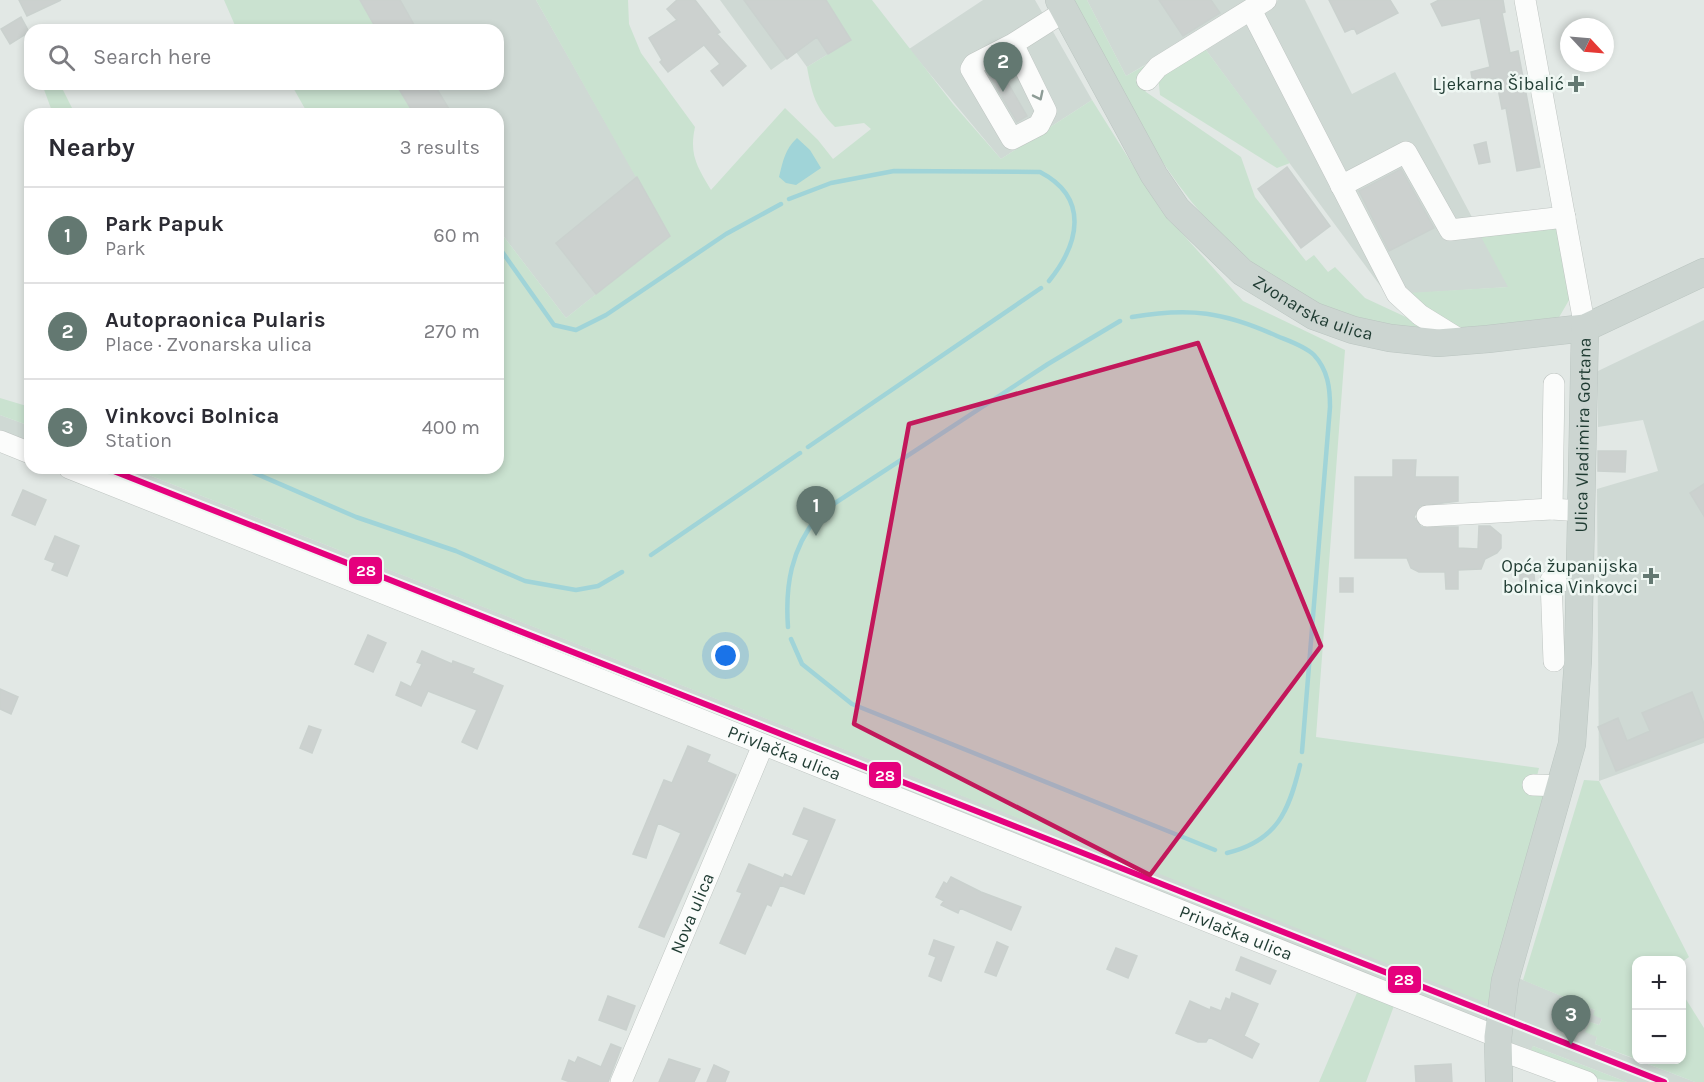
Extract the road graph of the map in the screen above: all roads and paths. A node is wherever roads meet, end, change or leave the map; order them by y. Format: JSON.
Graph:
{"nodes":[{"id":1,"x":1526,"y":0,"type":"edge"},
{"id":2,"x":1062,"y":5,"type":"edge"},
{"id":3,"x":1259,"y":5,"type":"edge"},
{"id":4,"x":1013,"y":44,"type":"dead end"},
{"id":5,"x":1147,"y":80,"type":"dead end"},
{"id":6,"x":1341,"y":186,"type":"junction"},
{"id":7,"x":1564,"y":217,"type":"junction"},
{"id":8,"x":1704,"y":272,"type":"edge"},
{"id":9,"x":1585,"y":328,"type":"junction"},
{"id":10,"x":1462,"y":341,"type":"junction"},
{"id":11,"x":1554,"y":384,"type":"dead end"},
{"id":12,"x":0,"y":441,"type":"edge"},
{"id":13,"x":24,"y":451,"type":"edge"},
{"id":14,"x":84,"y":474,"type":"edge"},
{"id":15,"x":1552,"y":509,"type":"junction"},
{"id":16,"x":1581,"y":511,"type":"junction"},
{"id":17,"x":1427,"y":516,"type":"dead end"},
{"id":18,"x":1579,"y":581,"type":"junction"},
{"id":19,"x":1554,"y":661,"type":"dead end"},
{"id":20,"x":763,"y":745,"type":"junction"},
{"id":21,"x":1533,"y":785,"type":"dead end"},
{"id":22,"x":1562,"y":786,"type":"junction"},
{"id":23,"x":1498,"y":1043,"type":"junction"},
{"id":24,"x":621,"y":1082,"type":"edge"},
{"id":25,"x":1499,"y":1082,"type":"edge"},
{"id":26,"x":1587,"y":1082,"type":"edge"}],
"edges":[{"from":1,"to":7,"type":"street","name":"Ulica Vladimira Gortana"},
{"from":2,"to":4,"type":"street"},
{"from":2,"to":10,"type":"main road","name":"Zvonarska ulica"},
{"from":3,"to":5,"type":"street"},
{"from":3,"to":6,"type":"street"},
{"from":6,"to":7,"type":"street"},
{"from":6,"to":10,"type":"street"},
{"from":7,"to":9,"type":"street","name":"Ulica Vladimira Gortana"},
{"from":8,"to":9,"type":"main road","name":"Zvonarska ulica"},
{"from":9,"to":10,"type":"main road","name":"Zvonarska ulica"},
{"from":9,"to":16,"type":"main road","name":"Ulica Vladimira Gortana"},
{"from":11,"to":15,"type":"street"},
{"from":12,"to":13,"type":"street"},
{"from":14,"to":20,"type":"street","name":"Privlačka ulica"},
{"from":15,"to":16,"type":"street"},
{"from":15,"to":17,"type":"street"},
{"from":16,"to":18,"type":"main road","name":"Ulica Vladimira Gortana"},
{"from":18,"to":19,"type":"street"},
{"from":18,"to":22,"type":"main road","name":"Ulica Vladimira Gortana"},
{"from":20,"to":23,"type":"street","name":"Privlačka ulica"},
{"from":20,"to":24,"type":"street","name":"Nova ulica"},
{"from":21,"to":22,"type":"street"},
{"from":22,"to":23,"type":"main road","name":"Ulica Vladimira Gortana"},
{"from":23,"to":25,"type":"main road","name":"Ulica Vladimira Gortana"},
{"from":23,"to":26,"type":"street","name":"Privlačka ulica"}]}
